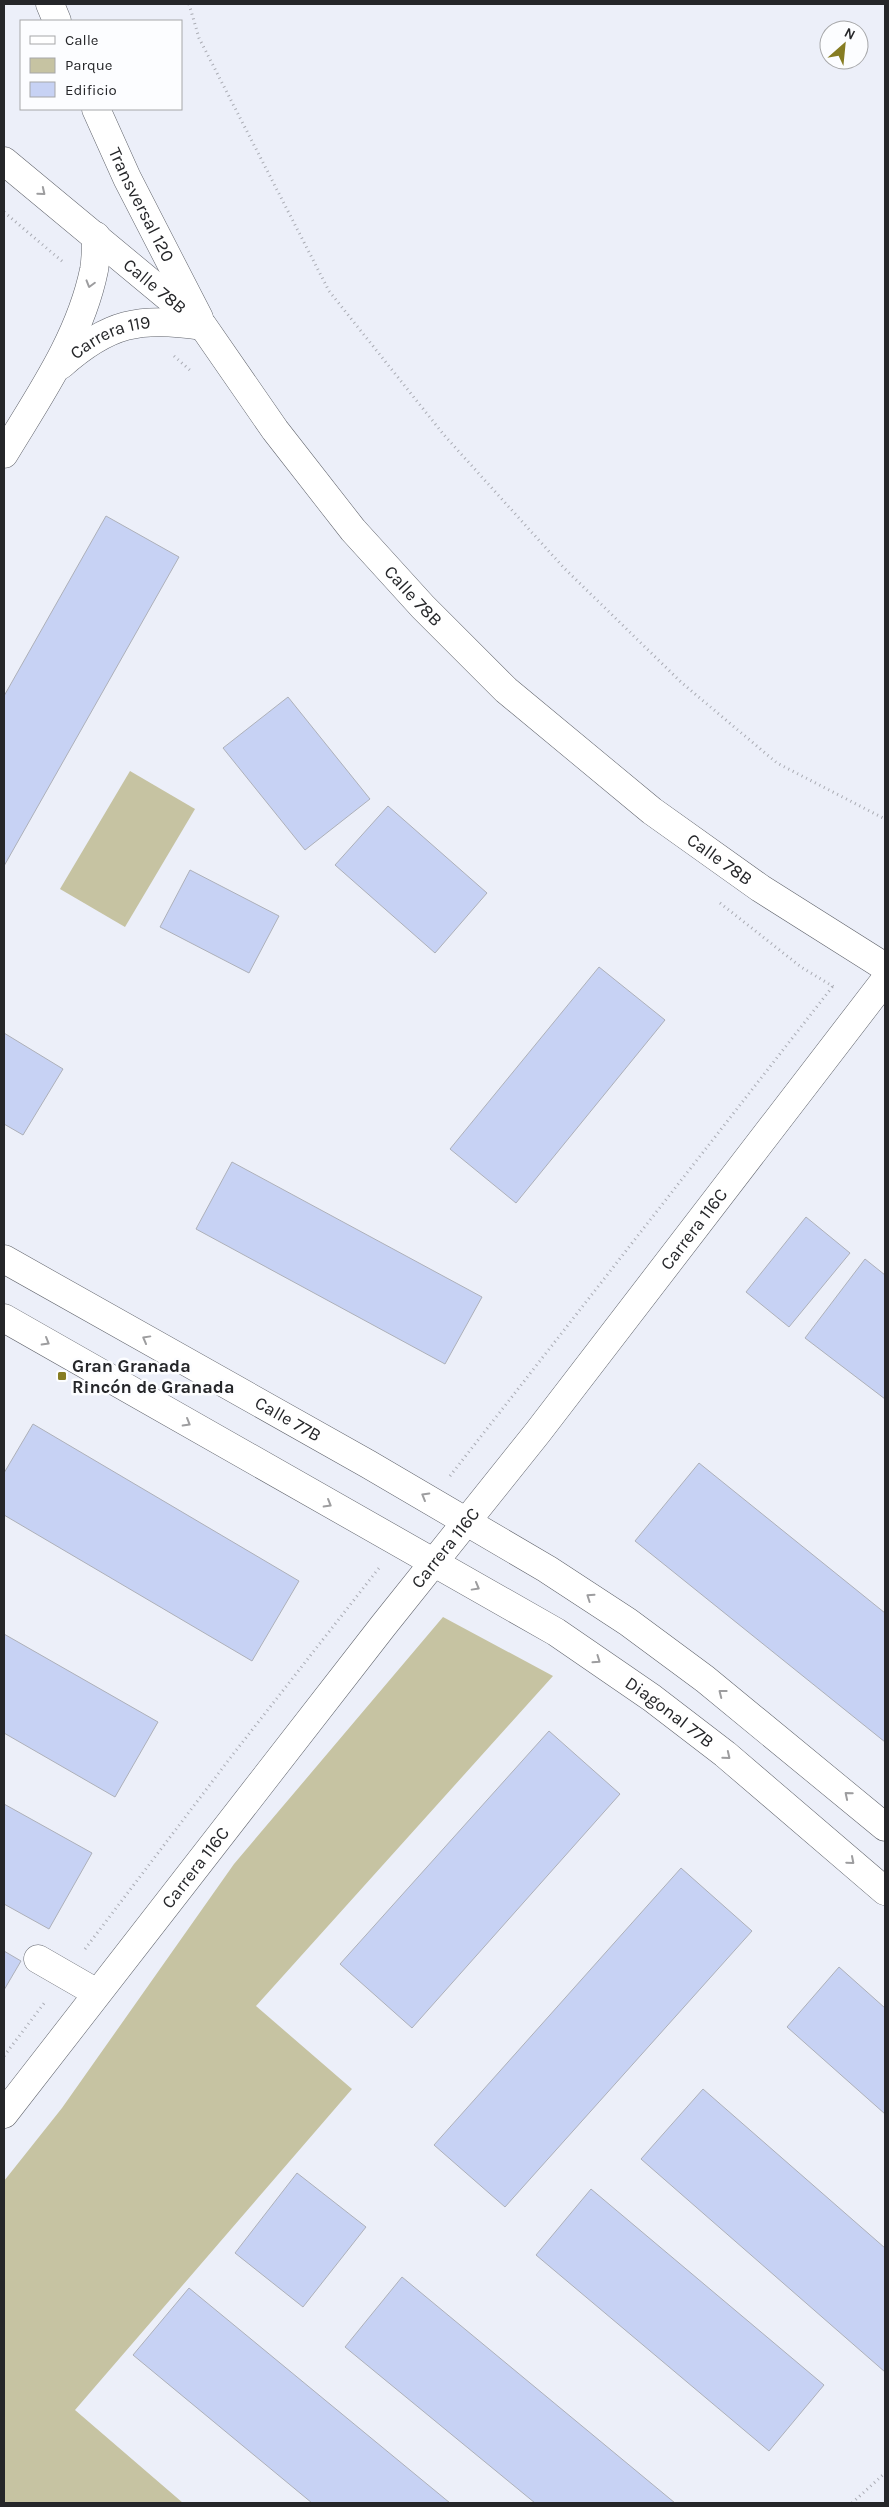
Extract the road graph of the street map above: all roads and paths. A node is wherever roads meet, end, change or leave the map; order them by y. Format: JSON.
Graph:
{"nodes":[{"id":1,"x":50,"y":4,"type":"edge"},
{"id":2,"x":189,"y":4,"type":"edge"},
{"id":3,"x":58,"y":20,"type":"edge"},
{"id":4,"x":96,"y":110,"type":"edge"},
{"id":5,"x":4,"y":161,"type":"edge"},
{"id":6,"x":4,"y":212,"type":"edge"},
{"id":7,"x":27,"y":232,"type":"dead end"},
{"id":8,"x":96,"y":236,"type":"junction"},
{"id":9,"x":203,"y":326,"type":"junction"},
{"id":10,"x":54,"y":371,"type":"junction"},
{"id":11,"x":4,"y":454,"type":"edge"},
{"id":12,"x":885,"y":819,"type":"edge"},
{"id":13,"x":885,"y":967,"type":"edge"},
{"id":14,"x":885,"y":980,"type":"edge"},
{"id":15,"x":4,"y":1259,"type":"edge"},
{"id":16,"x":4,"y":1318,"type":"edge"},
{"id":17,"x":467,"y":1520,"type":"junction"},
{"id":18,"x":434,"y":1563,"type":"junction"},
{"id":19,"x":885,"y":1827,"type":"edge"},
{"id":20,"x":885,"y":1891,"type":"edge"},
{"id":21,"x":38,"y":1958,"type":"dead end"},
{"id":22,"x":97,"y":1993,"type":"junction"},
{"id":23,"x":4,"y":2114,"type":"edge"},
{"id":24,"x":885,"y":2473,"type":"edge"},
{"id":25,"x":852,"y":2503,"type":"edge"}],
"edges":[{"from":1,"to":3,"type":"street"},
{"from":2,"to":12,"type":"path"},
{"from":4,"to":9,"type":"street","name":"Transversal 120"},
{"from":5,"to":8,"type":"street","name":"Calle 78B","one_way":true},
{"from":6,"to":7,"type":"path"},
{"from":8,"to":9,"type":"street","name":"Calle 78B"},
{"from":8,"to":10,"type":"street","name":"Carrera 119","one_way":true},
{"from":9,"to":10,"type":"street","name":"Carrera 119"},
{"from":9,"to":13,"type":"street","name":"Calle 78B"},
{"from":10,"to":11,"type":"street","name":"Carrera 119"},
{"from":14,"to":17,"type":"street","name":"Carrera 116C"},
{"from":17,"to":15,"type":"street","name":"Calle 77B","one_way":true},
{"from":16,"to":18,"type":"street","one_way":true},
{"from":17,"to":18,"type":"street","name":"Carrera 116C"},
{"from":19,"to":17,"type":"street","one_way":true},
{"from":18,"to":20,"type":"street","name":"Diagonal 77B","one_way":true},
{"from":18,"to":22,"type":"street","name":"Carrera 116C"},
{"from":21,"to":22,"type":"street"},
{"from":22,"to":23,"type":"street","name":"Carrera 116C"},
{"from":24,"to":25,"type":"path"}]}
